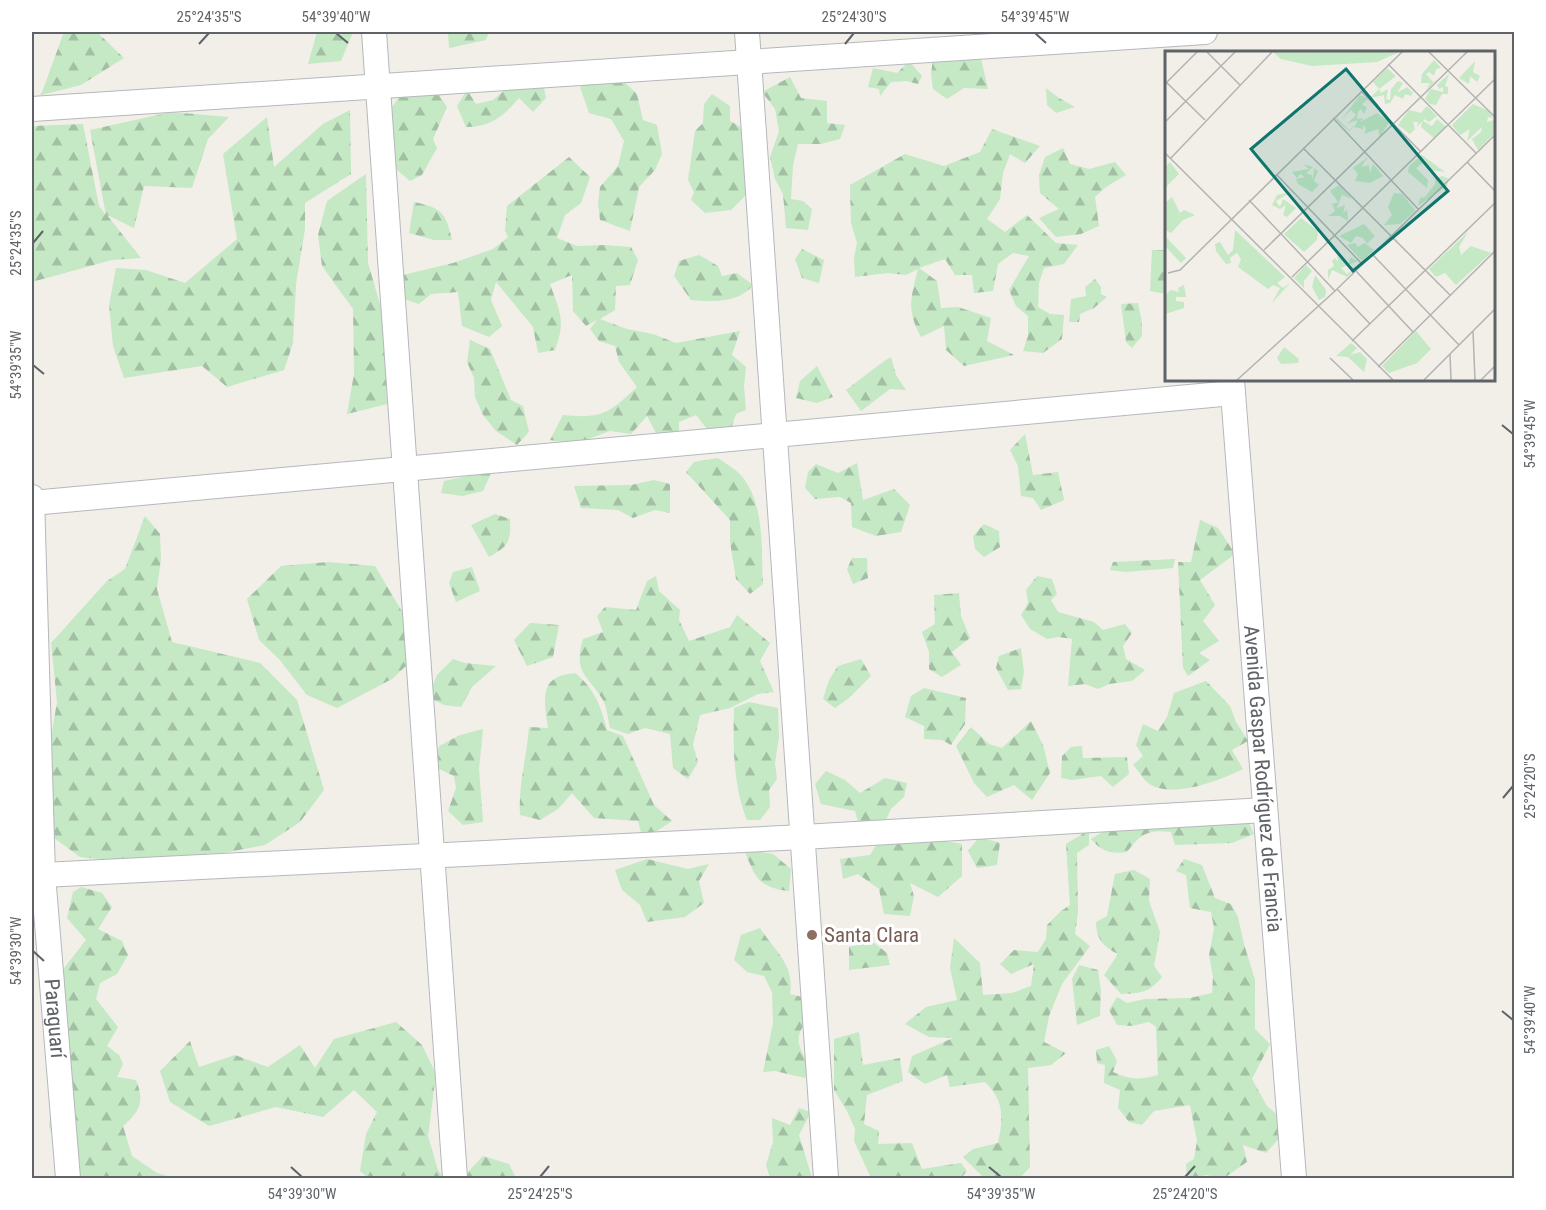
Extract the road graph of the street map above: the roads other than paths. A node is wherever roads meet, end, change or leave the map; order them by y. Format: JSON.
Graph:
{"nodes":[{"id":1,"x":374,"y":32,"type":"edge"},
{"id":2,"x":747,"y":32,"type":"edge"},
{"id":3,"x":1205,"y":32,"type":"edge"},
{"id":4,"x":1206,"y":51,"type":"edge"},
{"id":5,"x":749,"y":63,"type":"junction"},
{"id":6,"x":377,"y":87,"type":"junction"},
{"id":7,"x":32,"y":109,"type":"edge"},
{"id":8,"x":1232,"y":386,"type":"edge"},
{"id":9,"x":775,"y":436,"type":"junction"},
{"id":10,"x":405,"y":469,"type":"junction"},
{"id":11,"x":32,"y":501,"type":"edge"},
{"id":12,"x":1265,"y":810,"type":"junction"},
{"id":13,"x":803,"y":837,"type":"junction"},
{"id":14,"x":432,"y":855,"type":"junction"},
{"id":15,"x":43,"y":875,"type":"junction"},
{"id":16,"x":68,"y":1179,"type":"edge"},
{"id":17,"x":455,"y":1179,"type":"edge"},
{"id":18,"x":826,"y":1179,"type":"edge"},
{"id":19,"x":1294,"y":1179,"type":"edge"}],
"edges":[{"from":1,"to":6,"type":"street"},
{"from":2,"to":5,"type":"street"},
{"from":3,"to":4,"type":"street"},
{"from":3,"to":5,"type":"street"},
{"from":5,"to":6,"type":"street"},
{"from":5,"to":9,"type":"street"},
{"from":6,"to":7,"type":"street"},
{"from":6,"to":10,"type":"street"},
{"from":8,"to":9,"type":"street"},
{"from":8,"to":12,"type":"street","name":"Avenida Gaspar Rodríguez de Francia"},
{"from":9,"to":10,"type":"street"},
{"from":9,"to":13,"type":"street"},
{"from":10,"to":11,"type":"street"},
{"from":10,"to":14,"type":"street"},
{"from":11,"to":15,"type":"street","name":"Paraguarí"},
{"from":12,"to":13,"type":"street"},
{"from":12,"to":19,"type":"street","name":"Avenida Gaspar Rodríguez de Francia"},
{"from":13,"to":14,"type":"street"},
{"from":13,"to":18,"type":"street"},
{"from":14,"to":15,"type":"street"},
{"from":14,"to":17,"type":"street"},
{"from":15,"to":16,"type":"street","name":"Paraguarí"}]}
